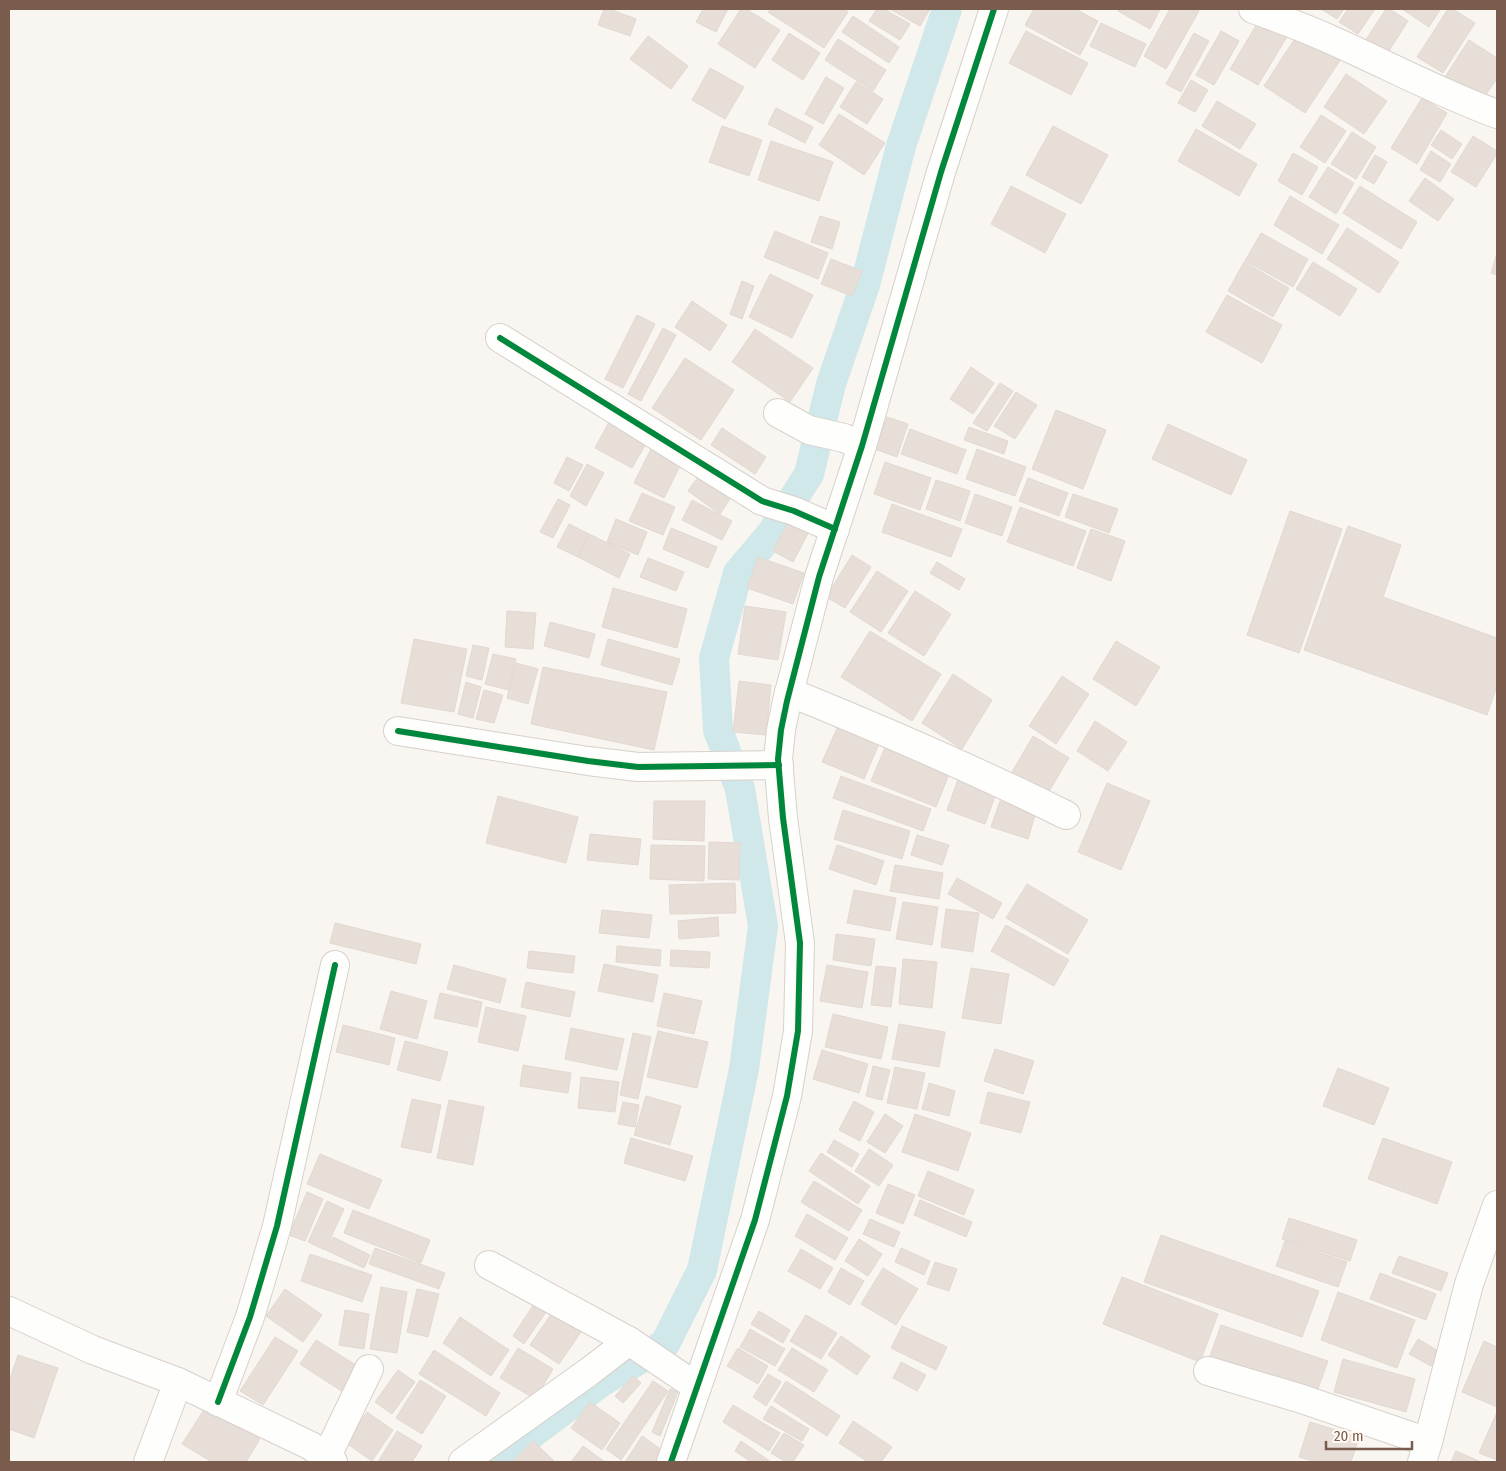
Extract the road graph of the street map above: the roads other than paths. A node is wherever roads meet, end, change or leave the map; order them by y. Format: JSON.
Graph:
{"nodes":[{"id":1,"x":994,"y":9,"type":"edge"},
{"id":2,"x":1253,"y":9,"type":"edge"},
{"id":3,"x":1497,"y":114,"type":"edge"},
{"id":4,"x":500,"y":338,"type":"dead end"},
{"id":5,"x":778,"y":413,"type":"dead end"},
{"id":6,"x":852,"y":442,"type":"junction"},
{"id":7,"x":835,"y":529,"type":"junction"},
{"id":8,"x":789,"y":692,"type":"junction"},
{"id":9,"x":398,"y":731,"type":"dead end"},
{"id":10,"x":766,"y":765,"type":"junction"},
{"id":11,"x":1066,"y":815,"type":"dead end"},
{"id":12,"x":335,"y":965,"type":"dead end"},
{"id":13,"x":1497,"y":1204,"type":"edge"},
{"id":14,"x":489,"y":1265,"type":"dead end"},
{"id":15,"x":9,"y":1311,"type":"edge"},
{"id":16,"x":634,"y":1344,"type":"junction"},
{"id":17,"x":369,"y":1369,"type":"dead end"},
{"id":18,"x":1208,"y":1371,"type":"dead end"},
{"id":19,"x":178,"y":1382,"type":"junction"},
{"id":20,"x":697,"y":1387,"type":"junction"},
{"id":21,"x":218,"y":1402,"type":"junction"},
{"id":22,"x":1425,"y":1452,"type":"edge"},
{"id":23,"x":330,"y":1460,"type":"edge"},
{"id":24,"x":148,"y":1462,"type":"edge"},
{"id":25,"x":463,"y":1462,"type":"edge"},
{"id":26,"x":671,"y":1462,"type":"edge"}],
"edges":[{"from":1,"to":6,"type":"street"},
{"from":2,"to":3,"type":"street"},
{"from":4,"to":7,"type":"street"},
{"from":5,"to":6,"type":"street"},
{"from":6,"to":7,"type":"street"},
{"from":7,"to":8,"type":"street"},
{"from":8,"to":10,"type":"street"},
{"from":8,"to":11,"type":"street"},
{"from":9,"to":10,"type":"street"},
{"from":10,"to":20,"type":"street"},
{"from":12,"to":21,"type":"street"},
{"from":13,"to":22,"type":"street"},
{"from":14,"to":16,"type":"street"},
{"from":15,"to":19,"type":"street"},
{"from":16,"to":20,"type":"street"},
{"from":16,"to":25,"type":"street"},
{"from":17,"to":23,"type":"street"},
{"from":18,"to":22,"type":"street"},
{"from":19,"to":21,"type":"street"},
{"from":19,"to":24,"type":"street"},
{"from":20,"to":26,"type":"street"},
{"from":21,"to":23,"type":"street"}]}
